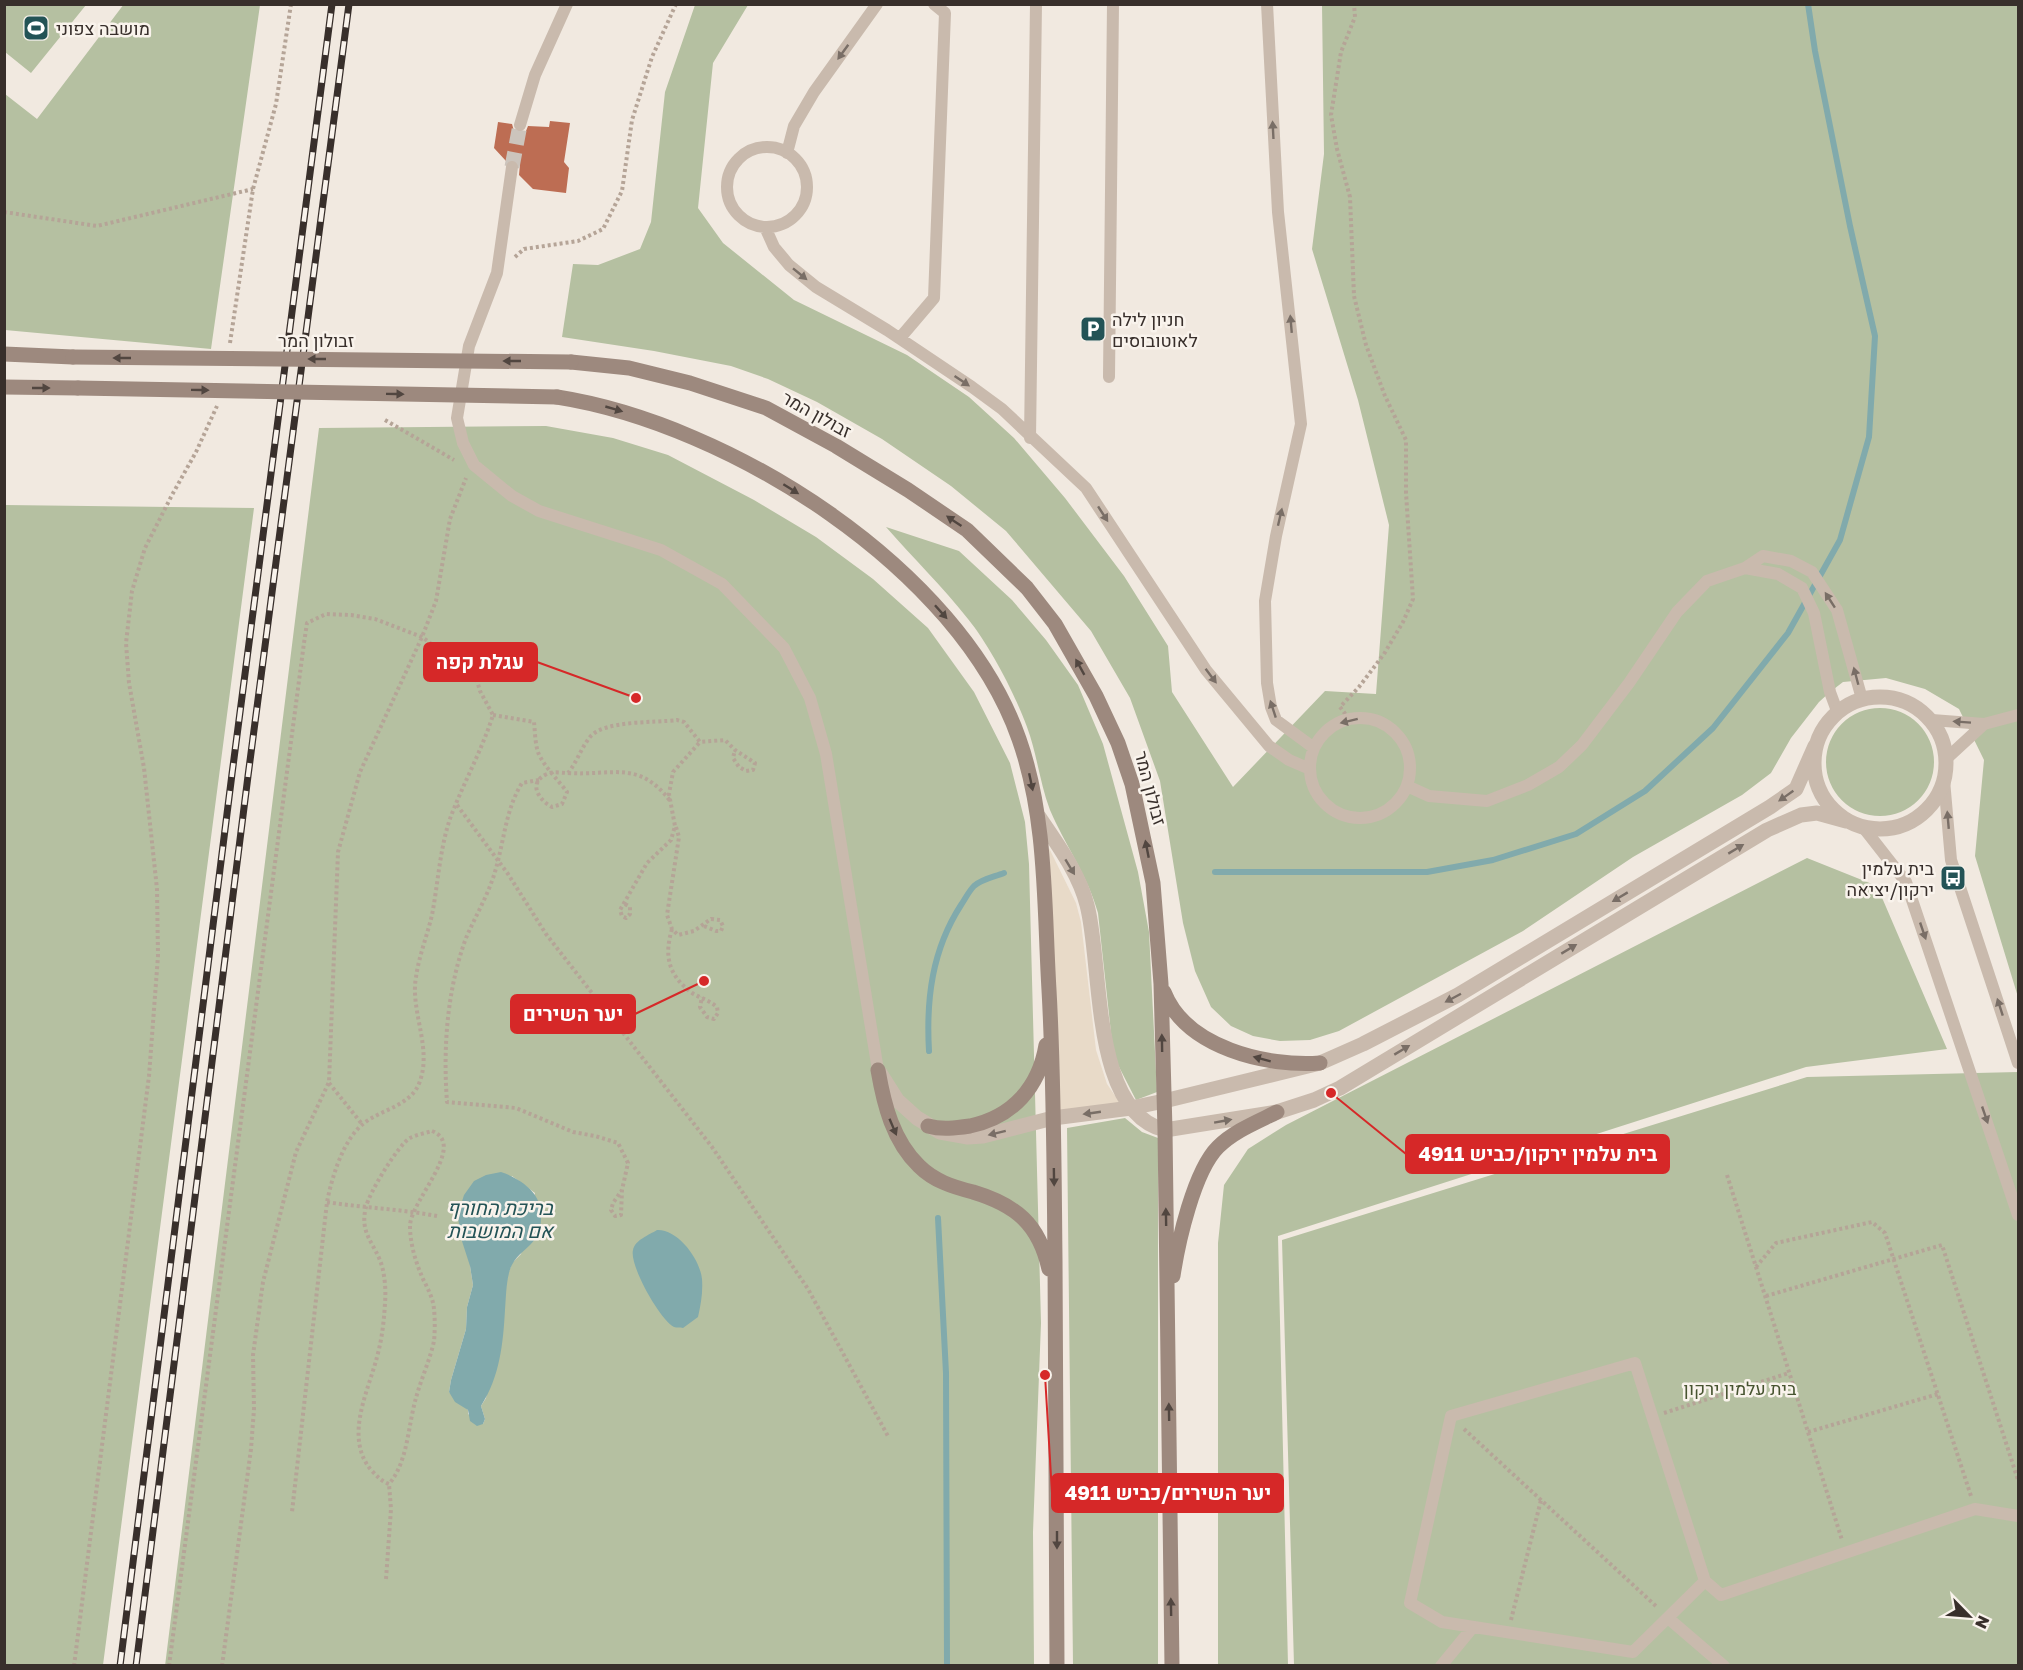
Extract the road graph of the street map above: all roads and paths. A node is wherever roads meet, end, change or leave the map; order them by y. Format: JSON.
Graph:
{"nodes":[{"id":1,"x":291,"y":4,"type":"edge"},
{"id":2,"x":567,"y":4,"type":"edge"},
{"id":3,"x":676,"y":4,"type":"edge"},
{"id":4,"x":877,"y":4,"type":"edge"},
{"id":5,"x":934,"y":4,"type":"edge"},
{"id":6,"x":1036,"y":4,"type":"edge"},
{"id":7,"x":1113,"y":4,"type":"edge"},
{"id":8,"x":1267,"y":4,"type":"edge"},
{"id":9,"x":1354,"y":4,"type":"edge"},
{"id":10,"x":520,"y":125,"type":"tunnel mouth"},
{"id":11,"x":787,"y":153,"type":"junction"},
{"id":12,"x":512,"y":167,"type":"tunnel mouth"},
{"id":13,"x":253,"y":189,"type":"junction"},
{"id":14,"x":4,"y":212,"type":"edge"},
{"id":15,"x":765,"y":227,"type":"junction"},
{"id":16,"x":497,"y":273,"type":"junction"},
{"id":17,"x":900,"y":339,"type":"junction"},
{"id":18,"x":230,"y":344,"type":"dead end"},
{"id":19,"x":4,"y":354,"type":"edge"},
{"id":20,"x":1109,"y":377,"type":"dead end"},
{"id":21,"x":4,"y":387,"type":"edge"},
{"id":22,"x":219,"y":399,"type":"dead end"},
{"id":23,"x":385,"y":420,"type":"dead end"},
{"id":24,"x":1030,"y":438,"type":"junction"},
{"id":25,"x":472,"y":467,"type":"junction"},
{"id":26,"x":1745,"y":568,"type":"junction"},
{"id":27,"x":422,"y":637,"type":"junction"},
{"id":28,"x":1862,"y":699,"type":"junction"},
{"id":29,"x":1837,"y":711,"type":"junction"},
{"id":30,"x":2019,"y":714,"type":"edge"},
{"id":31,"x":492,"y":715,"type":"junction"},
{"id":32,"x":1349,"y":719,"type":"junction"},
{"id":33,"x":1932,"y":720,"type":"junction"},
{"id":34,"x":1983,"y":724,"type":"junction"},
{"id":35,"x":700,"y":742,"type":"junction"},
{"id":36,"x":1815,"y":746,"type":"junction"},
{"id":37,"x":1314,"y":748,"type":"junction"},
{"id":38,"x":735,"y":750,"type":"junction"},
{"id":39,"x":1946,"y":759,"type":"junction"},
{"id":40,"x":1310,"y":769,"type":"junction"},
{"id":41,"x":553,"y":773,"type":"junction"},
{"id":42,"x":568,"y":773,"type":"junction"},
{"id":43,"x":539,"y":780,"type":"junction"},
{"id":44,"x":1944,"y":780,"type":"junction"},
{"id":45,"x":1407,"y":786,"type":"junction"},
{"id":46,"x":671,"y":803,"type":"junction"},
{"id":47,"x":456,"y":804,"type":"junction"},
{"id":48,"x":1039,"y":817,"type":"junction"},
{"id":49,"x":1846,"y":821,"type":"junction"},
{"id":50,"x":675,"y":826,"type":"junction"},
{"id":51,"x":1863,"y":827,"type":"junction"},
{"id":52,"x":498,"y":861,"type":"junction"},
{"id":53,"x":625,"y":904,"type":"dead end"},
{"id":54,"x":704,"y":926,"type":"junction"},
{"id":55,"x":672,"y":929,"type":"junction"},
{"id":56,"x":1161,"y":984,"type":"junction"},
{"id":57,"x":702,"y":997,"type":"junction"},
{"id":58,"x":1050,"y":1018,"type":"junction"},
{"id":59,"x":1320,"y":1063,"type":"junction"},
{"id":60,"x":2019,"y":1063,"type":"edge"},
{"id":61,"x":878,"y":1070,"type":"junction"},
{"id":62,"x":329,"y":1082,"type":"junction"},
{"id":63,"x":1164,"y":1101,"type":"junction"},
{"id":64,"x":1131,"y":1108,"type":"junction"},
{"id":65,"x":1277,"y":1112,"type":"junction"},
{"id":66,"x":1053,"y":1118,"type":"junction"},
{"id":67,"x":362,"y":1124,"type":"junction"},
{"id":68,"x":928,"y":1126,"type":"junction"},
{"id":69,"x":1165,"y":1130,"type":"junction"},
{"id":70,"x":1727,"y":1175,"type":"dead end"},
{"id":71,"x":622,"y":1190,"type":"junction"},
{"id":72,"x":327,"y":1202,"type":"junction"},
{"id":73,"x":365,"y":1208,"type":"junction"},
{"id":74,"x":413,"y":1211,"type":"junction"},
{"id":75,"x":2019,"y":1215,"type":"edge"},
{"id":76,"x":437,"y":1216,"type":"dead end"},
{"id":77,"x":1894,"y":1259,"type":"junction"},
{"id":78,"x":1756,"y":1268,"type":"junction"},
{"id":79,"x":1766,"y":1296,"type":"junction"},
{"id":80,"x":1055,"y":1301,"type":"junction"},
{"id":81,"x":1167,"y":1318,"type":"junction"},
{"id":82,"x":1789,"y":1373,"type":"junction"},
{"id":83,"x":1938,"y":1394,"type":"junction"},
{"id":84,"x":1450,"y":1416,"type":"junction"},
{"id":85,"x":1652,"y":1417,"type":"junction"},
{"id":86,"x":1808,"y":1432,"type":"junction"},
{"id":87,"x":889,"y":1438,"type":"dead end"},
{"id":88,"x":2019,"y":1480,"type":"edge"},
{"id":89,"x":389,"y":1484,"type":"junction"},
{"id":90,"x":1541,"y":1500,"type":"junction"},
{"id":91,"x":1975,"y":1509,"type":"junction"},
{"id":92,"x":292,"y":1512,"type":"dead end"},
{"id":93,"x":2019,"y":1516,"type":"edge"},
{"id":94,"x":1846,"y":1554,"type":"junction"},
{"id":95,"x":386,"y":1579,"type":"dead end"},
{"id":96,"x":1705,"y":1581,"type":"junction"},
{"id":97,"x":1668,"y":1618,"type":"junction"},
{"id":98,"x":1473,"y":1627,"type":"junction"},
{"id":99,"x":1508,"y":1632,"type":"junction"},
{"id":100,"x":1633,"y":1652,"type":"junction"},
{"id":101,"x":74,"y":1665,"type":"edge"},
{"id":102,"x":170,"y":1665,"type":"edge"},
{"id":103,"x":222,"y":1665,"type":"edge"},
{"id":104,"x":1057,"y":1665,"type":"edge"},
{"id":105,"x":1172,"y":1665,"type":"edge"},
{"id":106,"x":1441,"y":1665,"type":"edge"},
{"id":107,"x":1630,"y":1665,"type":"edge"},
{"id":108,"x":1724,"y":1665,"type":"edge"}],
"edges":[{"from":1,"to":13,"type":"path"},
{"from":2,"to":10,"type":"lane"},
{"from":3,"to":16,"type":"path"},
{"from":4,"to":11,"type":"lane","one_way":true},
{"from":5,"to":17,"type":"lane"},
{"from":6,"to":24,"type":"lane"},
{"from":7,"to":20,"type":"lane"},
{"from":37,"to":8,"type":"lane","one_way":true},
{"from":9,"to":32,"type":"path"},
{"from":11,"to":15,"type":"lane"},
{"from":11,"to":15,"type":"lane"},
{"from":12,"to":16,"type":"lane"},
{"from":13,"to":14,"type":"path"},
{"from":13,"to":18,"type":"path"},
{"from":15,"to":17,"type":"lane","one_way":true},
{"from":16,"to":25,"type":"lane"},
{"from":17,"to":24,"type":"lane","one_way":true},
{"from":56,"to":19,"type":"main road","name":"זבולון המר","one_way":true,"bridge":true},
{"from":21,"to":48,"type":"main road","one_way":true,"bridge":true},
{"from":22,"to":101,"type":"path"},
{"from":23,"to":25,"type":"path"},
{"from":24,"to":40,"type":"lane","one_way":true},
{"from":25,"to":27,"type":"path"},
{"from":25,"to":61,"type":"lane"},
{"from":28,"to":26,"type":"lane","one_way":true},
{"from":26,"to":29,"type":"lane"},
{"from":26,"to":45,"type":"lane"},
{"from":27,"to":31,"type":"path"},
{"from":27,"to":62,"type":"path"},
{"from":27,"to":102,"type":"path"},
{"from":28,"to":29,"type":"street"},
{"from":28,"to":33,"type":"street"},
{"from":29,"to":36,"type":"street"},
{"from":30,"to":34,"type":"lane"},
{"from":31,"to":41,"type":"path"},
{"from":31,"to":47,"type":"path"},
{"from":32,"to":37,"type":"lane","one_way":true},
{"from":32,"to":45,"type":"lane"},
{"from":34,"to":33,"type":"lane","one_way":true},
{"from":33,"to":39,"type":"street"},
{"from":34,"to":39,"type":"lane"},
{"from":35,"to":38,"type":"path"},
{"from":35,"to":42,"type":"path"},
{"from":35,"to":46,"type":"path"},
{"from":36,"to":49,"type":"street"},
{"from":36,"to":59,"type":"street","one_way":true},
{"from":37,"to":40,"type":"lane"},
{"from":38,"to":38,"type":"path"},
{"from":39,"to":44,"type":"street"},
{"from":40,"to":45,"type":"lane"},
{"from":41,"to":42,"type":"path"},
{"from":41,"to":43,"type":"path"},
{"from":41,"to":43,"type":"path"},
{"from":42,"to":46,"type":"path"},
{"from":43,"to":52,"type":"path"},
{"from":44,"to":51,"type":"street"},
{"from":60,"to":44,"type":"lane","one_way":true},
{"from":46,"to":50,"type":"path"},
{"from":47,"to":52,"type":"path"},
{"from":47,"to":67,"type":"path"},
{"from":48,"to":58,"type":"main road"},
{"from":48,"to":64,"type":"street","one_way":true},
{"from":49,"to":51,"type":"street"},
{"from":65,"to":49,"type":"street","one_way":true},
{"from":50,"to":53,"type":"path"},
{"from":50,"to":55,"type":"path"},
{"from":51,"to":75,"type":"lane","one_way":true},
{"from":52,"to":71,"type":"path"},
{"from":52,"to":87,"type":"path"},
{"from":54,"to":54,"type":"path"},
{"from":54,"to":55,"type":"path"},
{"from":55,"to":57,"type":"path"},
{"from":59,"to":56,"type":"main road","one_way":true},
{"from":63,"to":56,"type":"main road","name":"זבולון המר","one_way":true},
{"from":57,"to":57,"type":"path"},
{"from":58,"to":66,"type":"main road"},
{"from":58,"to":68,"type":"main road"},
{"from":59,"to":63,"type":"street"},
{"from":61,"to":68,"type":"street"},
{"from":61,"to":80,"type":"main road","one_way":true},
{"from":62,"to":67,"type":"path"},
{"from":62,"to":103,"type":"path"},
{"from":63,"to":64,"type":"street"},
{"from":63,"to":69,"type":"main road","name":"זבולון המר"},
{"from":64,"to":66,"type":"street","one_way":true},
{"from":64,"to":69,"type":"street"},
{"from":69,"to":65,"type":"street","one_way":true},
{"from":65,"to":81,"type":"main road"},
{"from":66,"to":68,"type":"street","one_way":true},
{"from":66,"to":80,"type":"main road","one_way":true},
{"from":67,"to":72,"type":"path"},
{"from":81,"to":69,"type":"main road","name":"זבולון המר","one_way":true},
{"from":70,"to":78,"type":"path"},
{"from":71,"to":71,"type":"path"},
{"from":72,"to":73,"type":"path"},
{"from":72,"to":92,"type":"path"},
{"from":73,"to":74,"type":"path"},
{"from":73,"to":74,"type":"path"},
{"from":73,"to":89,"type":"path"},
{"from":74,"to":76,"type":"path"},
{"from":74,"to":89,"type":"path"},
{"from":77,"to":78,"type":"path"},
{"from":77,"to":79,"type":"path"},
{"from":77,"to":83,"type":"path"},
{"from":77,"to":88,"type":"path"},
{"from":78,"to":79,"type":"path"},
{"from":79,"to":82,"type":"path"},
{"from":80,"to":104,"type":"main road","one_way":true},
{"from":105,"to":81,"type":"main road","one_way":true},
{"from":82,"to":85,"type":"path"},
{"from":82,"to":86,"type":"path"},
{"from":83,"to":86,"type":"path"},
{"from":83,"to":91,"type":"path"},
{"from":84,"to":85,"type":"lane"},
{"from":84,"to":90,"type":"path"},
{"from":84,"to":98,"type":"lane"},
{"from":85,"to":96,"type":"lane"},
{"from":86,"to":94,"type":"path"},
{"from":89,"to":95,"type":"path"},
{"from":90,"to":97,"type":"path"},
{"from":90,"to":99,"type":"path"},
{"from":91,"to":93,"type":"lane"},
{"from":91,"to":94,"type":"lane"},
{"from":94,"to":96,"type":"lane"},
{"from":96,"to":97,"type":"lane"},
{"from":97,"to":100,"type":"lane"},
{"from":97,"to":108,"type":"lane"},
{"from":98,"to":99,"type":"lane"},
{"from":98,"to":106,"type":"lane"},
{"from":99,"to":100,"type":"lane"},
{"from":100,"to":107,"type":"lane"}]}
